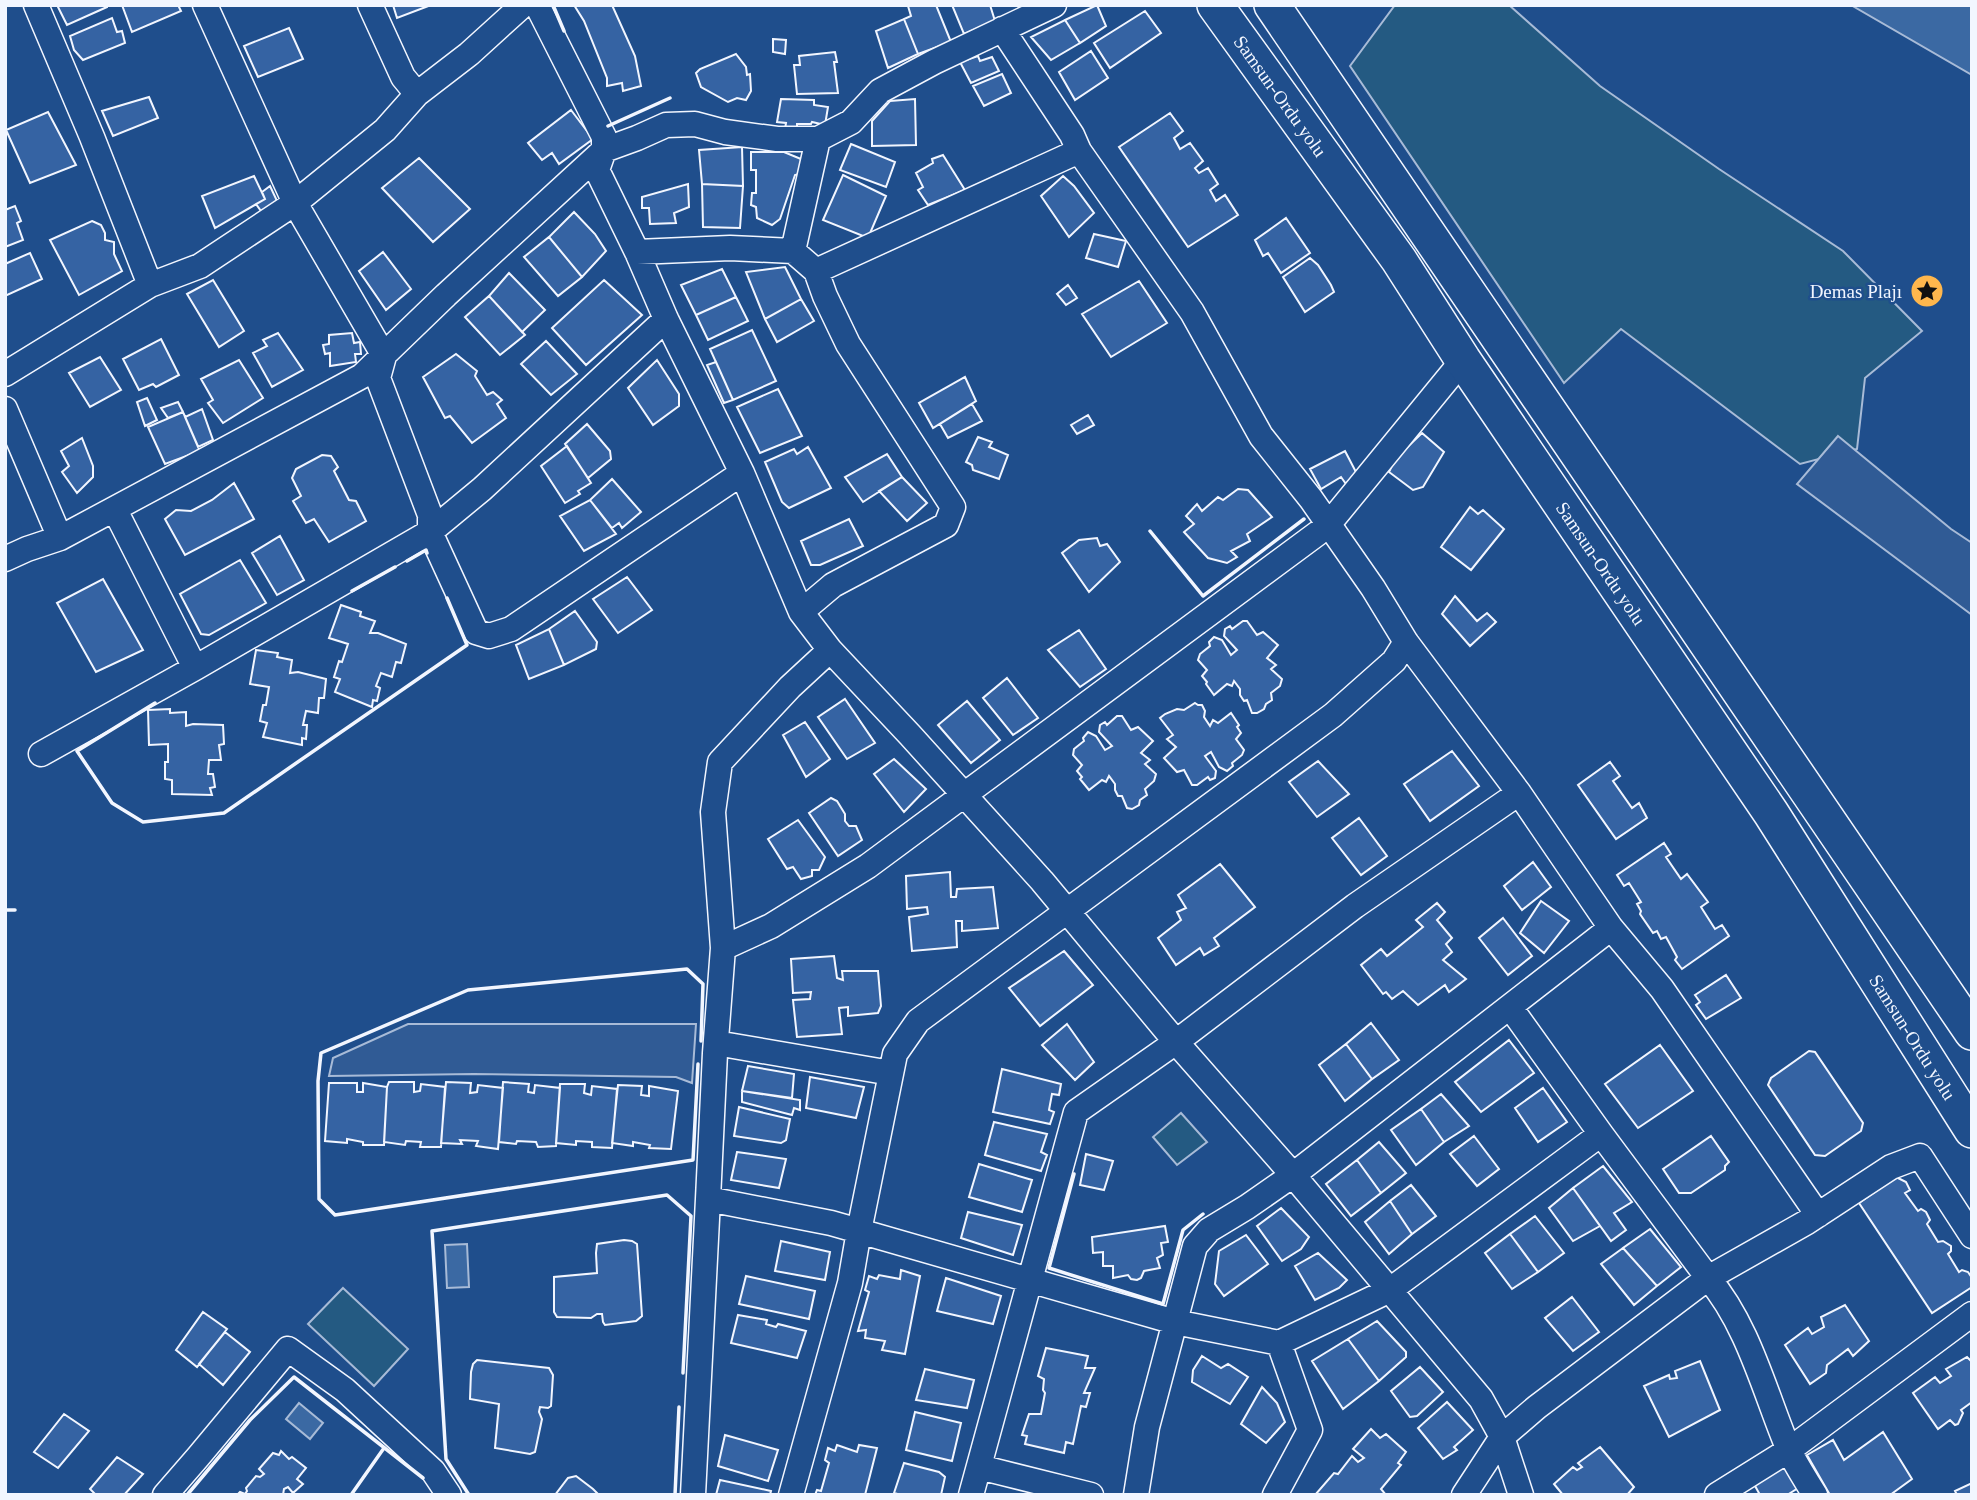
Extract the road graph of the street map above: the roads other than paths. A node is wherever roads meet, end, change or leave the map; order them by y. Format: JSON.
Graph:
{"nodes":[{"id":1,"x":36,"y":5,"type":"edge"},
{"id":2,"x":205,"y":5,"type":"edge"},
{"id":3,"x":370,"y":5,"type":"edge"},
{"id":4,"x":523,"y":5,"type":"edge"},
{"id":5,"x":537,"y":5,"type":"edge"},
{"id":6,"x":1054,"y":5,"type":"edge"},
{"id":7,"x":1215,"y":5,"type":"edge"},
{"id":8,"x":1272,"y":5,"type":"edge"},
{"id":9,"x":1002,"y":29,"type":"junction"},
{"id":10,"x":417,"y":93,"type":"junction"},
{"id":11,"x":818,"y":139,"type":"junction"},
{"id":12,"x":604,"y":150,"type":"junction"},
{"id":13,"x":1079,"y":151,"type":"junction"},
{"id":14,"x":295,"y":203,"type":"junction"},
{"id":15,"x":793,"y":251,"type":"junction"},
{"id":16,"x":637,"y":252,"type":"junction"},
{"id":17,"x":816,"y":271,"type":"junction"},
{"id":18,"x":150,"y":285,"type":"junction"},
{"id":19,"x":666,"y":319,"type":"junction"},
{"id":20,"x":384,"y":356,"type":"junction"},
{"id":21,"x":1463,"y":360,"type":"junction"},
{"id":22,"x":5,"y":374,"type":"edge"},
{"id":23,"x":5,"y":409,"type":"edge"},
{"id":24,"x":743,"y":473,"type":"junction"},
{"id":25,"x":115,"y":510,"type":"junction"},
{"id":26,"x":1328,"y":525,"type":"junction"},
{"id":27,"x":430,"y":532,"type":"junction"},
{"id":28,"x":60,"y":538,"type":"junction"},
{"id":29,"x":5,"y":559,"type":"edge"},
{"id":30,"x":801,"y":612,"type":"junction"},
{"id":31,"x":1406,"y":642,"type":"junction"},
{"id":32,"x":830,"y":650,"type":"junction"},
{"id":33,"x":195,"y":668,"type":"junction"},
{"id":34,"x":41,"y":754,"type":"dead end"},
{"id":35,"x":1519,"y":793,"type":"junction"},
{"id":36,"x":964,"y":794,"type":"junction"},
{"id":37,"x":1068,"y":912,"type":"junction"},
{"id":38,"x":1611,"y":928,"type":"junction"},
{"id":39,"x":723,"y":948,"type":"junction"},
{"id":40,"x":1510,"y":1006,"type":"junction"},
{"id":41,"x":1972,"y":1032,"type":"edge"},
{"id":42,"x":1175,"y":1042,"type":"junction"},
{"id":43,"x":716,"y":1043,"type":"junction"},
{"id":44,"x":891,"y":1073,"type":"junction"},
{"id":45,"x":1972,"y":1130,"type":"edge"},
{"id":46,"x":1601,"y":1134,"type":"junction"},
{"id":47,"x":1293,"y":1175,"type":"junction"},
{"id":48,"x":708,"y":1199,"type":"junction"},
{"id":49,"x":1818,"y":1215,"type":"junction"},
{"id":50,"x":859,"y":1231,"type":"junction"},
{"id":51,"x":1972,"y":1236,"type":"edge"},
{"id":52,"x":1708,"y":1278,"type":"junction"},
{"id":53,"x":1030,"y":1280,"type":"junction"},
{"id":54,"x":1390,"y":1290,"type":"junction"},
{"id":55,"x":1972,"y":1314,"type":"edge"},
{"id":56,"x":1175,"y":1322,"type":"junction"},
{"id":57,"x":1279,"y":1343,"type":"junction"},
{"id":58,"x":1503,"y":1437,"type":"junction"},
{"id":59,"x":1789,"y":1450,"type":"junction"},
{"id":60,"x":979,"y":1467,"type":"junction"},
{"id":61,"x":165,"y":1495,"type":"edge"},
{"id":62,"x":449,"y":1495,"type":"edge"},
{"id":63,"x":693,"y":1495,"type":"edge"},
{"id":64,"x":791,"y":1495,"type":"edge"},
{"id":65,"x":971,"y":1495,"type":"edge"},
{"id":66,"x":1091,"y":1495,"type":"edge"},
{"id":67,"x":1136,"y":1495,"type":"edge"},
{"id":68,"x":1275,"y":1495,"type":"edge"},
{"id":69,"x":1464,"y":1495,"type":"edge"},
{"id":70,"x":1521,"y":1495,"type":"edge"},
{"id":71,"x":1717,"y":1495,"type":"edge"},
{"id":72,"x":1815,"y":1495,"type":"edge"}],
"edges":[{"from":1,"to":18,"type":"street"},
{"from":2,"to":14,"type":"street"},
{"from":3,"to":10,"type":"street"},
{"from":4,"to":10,"type":"street"},
{"from":5,"to":12,"type":"street"},
{"from":6,"to":9,"type":"street"},
{"from":7,"to":21,"type":"highway","name":"Samsun-Ordu yolu"},
{"from":8,"to":41,"type":"highway"},
{"from":9,"to":11,"type":"street"},
{"from":9,"to":13,"type":"street"},
{"from":10,"to":14,"type":"street"},
{"from":11,"to":12,"type":"street"},
{"from":11,"to":15,"type":"street"},
{"from":12,"to":16,"type":"street"},
{"from":12,"to":20,"type":"street"},
{"from":13,"to":17,"type":"street"},
{"from":13,"to":26,"type":"street"},
{"from":14,"to":18,"type":"street"},
{"from":14,"to":20,"type":"street"},
{"from":15,"to":16,"type":"street"},
{"from":15,"to":17,"type":"street"},
{"from":16,"to":19,"type":"street"},
{"from":17,"to":30,"type":"street"},
{"from":18,"to":22,"type":"street"},
{"from":19,"to":24,"type":"street"},
{"from":19,"to":27,"type":"street"},
{"from":20,"to":25,"type":"street"},
{"from":20,"to":27,"type":"street"},
{"from":21,"to":26,"type":"street"},
{"from":21,"to":45,"type":"highway","name":"Samsun-Ordu yolu"},
{"from":23,"to":28,"type":"street"},
{"from":24,"to":27,"type":"street"},
{"from":24,"to":30,"type":"street"},
{"from":25,"to":28,"type":"street"},
{"from":25,"to":33,"type":"street"},
{"from":26,"to":31,"type":"street"},
{"from":26,"to":36,"type":"street"},
{"from":27,"to":33,"type":"street"},
{"from":28,"to":29,"type":"street"},
{"from":30,"to":32,"type":"street"},
{"from":31,"to":35,"type":"street"},
{"from":31,"to":37,"type":"street"},
{"from":32,"to":36,"type":"street"},
{"from":32,"to":39,"type":"street"},
{"from":33,"to":34,"type":"street"},
{"from":35,"to":38,"type":"street"},
{"from":35,"to":42,"type":"street"},
{"from":36,"to":37,"type":"street"},
{"from":36,"to":39,"type":"street"},
{"from":37,"to":42,"type":"street"},
{"from":37,"to":44,"type":"street"},
{"from":38,"to":40,"type":"street"},
{"from":38,"to":49,"type":"street"},
{"from":39,"to":43,"type":"street"},
{"from":40,"to":46,"type":"street"},
{"from":40,"to":47,"type":"street"},
{"from":42,"to":47,"type":"street"},
{"from":42,"to":53,"type":"street"},
{"from":43,"to":44,"type":"street"},
{"from":43,"to":48,"type":"street"},
{"from":44,"to":50,"type":"street"},
{"from":46,"to":52,"type":"street"},
{"from":46,"to":54,"type":"street"},
{"from":47,"to":54,"type":"street"},
{"from":47,"to":56,"type":"street"},
{"from":48,"to":50,"type":"street"},
{"from":48,"to":63,"type":"street"},
{"from":49,"to":51,"type":"street"},
{"from":49,"to":52,"type":"street"},
{"from":50,"to":53,"type":"street"},
{"from":50,"to":64,"type":"street"},
{"from":52,"to":58,"type":"street"},
{"from":52,"to":59,"type":"street"},
{"from":53,"to":56,"type":"street"},
{"from":53,"to":60,"type":"street"},
{"from":54,"to":57,"type":"street"},
{"from":54,"to":58,"type":"street"},
{"from":55,"to":59,"type":"street"},
{"from":56,"to":57,"type":"street"},
{"from":56,"to":67,"type":"street"},
{"from":57,"to":68,"type":"street"},
{"from":58,"to":69,"type":"street"},
{"from":58,"to":70,"type":"street"},
{"from":59,"to":71,"type":"street"},
{"from":59,"to":72,"type":"street"},
{"from":60,"to":65,"type":"street"},
{"from":60,"to":66,"type":"street"},
{"from":61,"to":62,"type":"street"}]}
